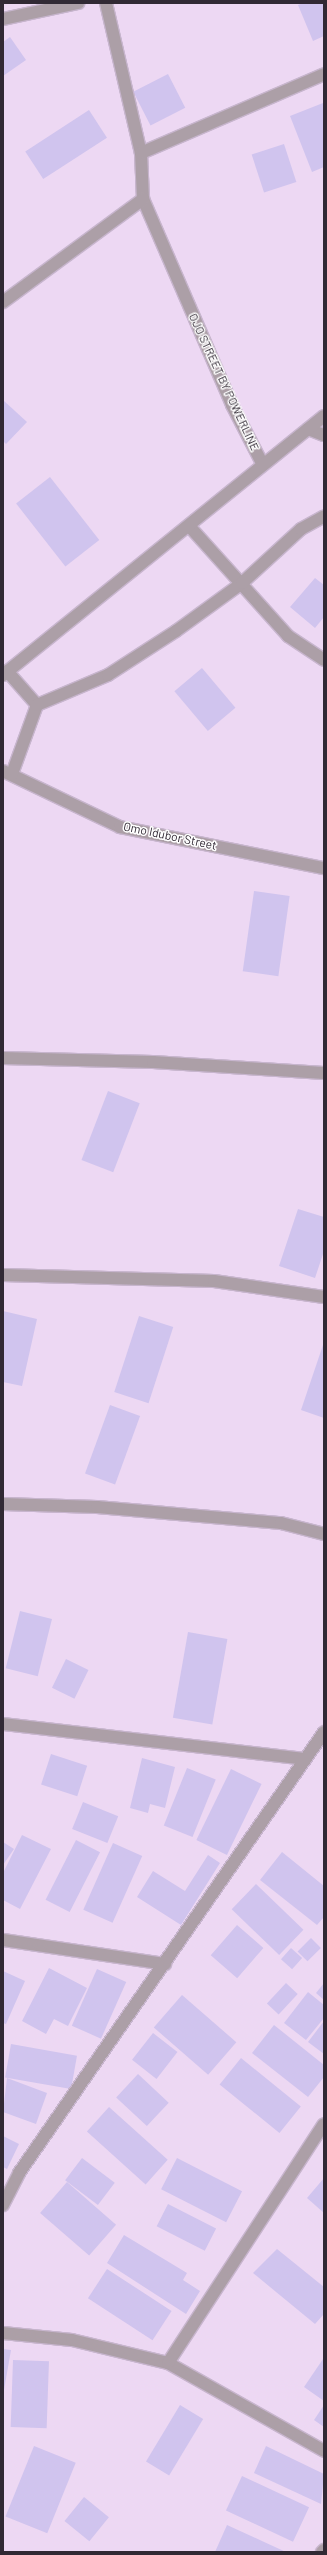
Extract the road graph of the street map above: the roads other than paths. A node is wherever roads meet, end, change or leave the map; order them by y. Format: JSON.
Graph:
{"nodes":[{"id":1,"x":78,"y":3,"type":"edge"},
{"id":2,"x":106,"y":3,"type":"edge"},
{"id":3,"x":3,"y":19,"type":"edge"},
{"id":4,"x":324,"y":74,"type":"edge"},
{"id":5,"x":141,"y":153,"type":"junction"},
{"id":6,"x":143,"y":200,"type":"junction"},
{"id":7,"x":3,"y":302,"type":"edge"},
{"id":8,"x":324,"y":416,"type":"edge"},
{"id":9,"x":308,"y":429,"type":"junction"},
{"id":10,"x":324,"y":435,"type":"edge"},
{"id":11,"x":262,"y":463,"type":"junction"},
{"id":12,"x":324,"y":516,"type":"edge"},
{"id":13,"x":190,"y":527,"type":"junction"},
{"id":14,"x":242,"y":583,"type":"junction"},
{"id":15,"x":324,"y":660,"type":"edge"},
{"id":16,"x":5,"y":673,"type":"edge"},
{"id":17,"x":36,"y":705,"type":"junction"},
{"id":18,"x":7,"y":773,"type":"edge"},
{"id":19,"x":324,"y":868,"type":"edge"},
{"id":20,"x":3,"y":1058,"type":"edge"},
{"id":21,"x":324,"y":1073,"type":"edge"},
{"id":22,"x":3,"y":1275,"type":"edge"},
{"id":23,"x":324,"y":1297,"type":"edge"},
{"id":24,"x":3,"y":1504,"type":"edge"},
{"id":25,"x":324,"y":1534,"type":"edge"},
{"id":26,"x":3,"y":1724,"type":"edge"},
{"id":27,"x":324,"y":1732,"type":"edge"},
{"id":28,"x":305,"y":1758,"type":"junction"},
{"id":29,"x":3,"y":1940,"type":"edge"},
{"id":30,"x":164,"y":1964,"type":"junction"},
{"id":31,"x":324,"y":2124,"type":"edge"},
{"id":32,"x":4,"y":2199,"type":"edge"},
{"id":33,"x":3,"y":2333,"type":"edge"},
{"id":34,"x":168,"y":2363,"type":"junction"},
{"id":35,"x":324,"y":2450,"type":"edge"}],
"edges":[{"from":1,"to":3,"type":"street"},
{"from":2,"to":5,"type":"street","name":"OJO STREET BY POWERLINE"},
{"from":4,"to":5,"type":"street"},
{"from":5,"to":6,"type":"street","name":"OJO STREET BY POWERLINE"},
{"from":6,"to":7,"type":"street"},
{"from":6,"to":11,"type":"street","name":"OJO STREET BY POWERLINE"},
{"from":8,"to":9,"type":"street"},
{"from":9,"to":10,"type":"street"},
{"from":9,"to":11,"type":"street"},
{"from":11,"to":13,"type":"street","name":"OJO STREET BY POWERLINE"},
{"from":12,"to":14,"type":"street"},
{"from":13,"to":14,"type":"street"},
{"from":13,"to":16,"type":"street","name":"OJO STREET BY POWERLINE"},
{"from":14,"to":15,"type":"street"},
{"from":14,"to":17,"type":"street"},
{"from":16,"to":17,"type":"street"},
{"from":17,"to":18,"type":"street"},
{"from":18,"to":19,"type":"street","name":"Omo Idubor Street"},
{"from":20,"to":21,"type":"street"},
{"from":22,"to":23,"type":"street"},
{"from":24,"to":25,"type":"street"},
{"from":26,"to":28,"type":"street"},
{"from":27,"to":28,"type":"street"},
{"from":28,"to":30,"type":"street"},
{"from":29,"to":30,"type":"street"},
{"from":30,"to":32,"type":"street"},
{"from":31,"to":34,"type":"street"},
{"from":33,"to":34,"type":"street"},
{"from":34,"to":35,"type":"street"}]}
